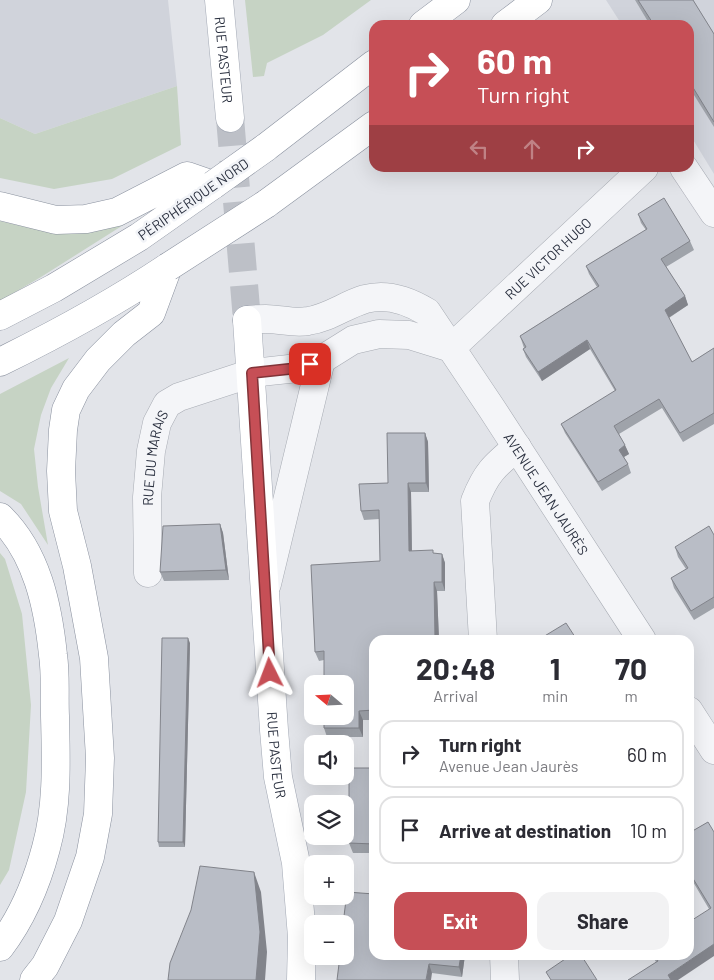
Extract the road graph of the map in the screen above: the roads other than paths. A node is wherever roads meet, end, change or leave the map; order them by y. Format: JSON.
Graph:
{"nodes":[{"id":1,"x":220,"y":0,"type":"edge"},
{"id":2,"x":456,"y":0,"type":"edge"},
{"id":3,"x":538,"y":0,"type":"edge"},
{"id":4,"x":430,"y":20,"type":"edge"},
{"id":5,"x":512,"y":20,"type":"edge"},
{"id":6,"x":369,"y":68,"type":"edge"},
{"id":7,"x":230,"y":118,"type":"tunnel mouth"},
{"id":8,"x":369,"y":129,"type":"edge"},
{"id":9,"x":640,"y":172,"type":"edge"},
{"id":10,"x":687,"y":172,"type":"edge"},
{"id":11,"x":213,"y":185,"type":"junction"},
{"id":12,"x":0,"y":206,"type":"edge"},
{"id":13,"x":714,"y":213,"type":"edge"},
{"id":14,"x":168,"y":267,"type":"junction"},
{"id":15,"x":0,"y":316,"type":"edge"},
{"id":16,"x":247,"y":320,"type":"joint"},
{"id":17,"x":451,"y":348,"type":"junction"},
{"id":18,"x":321,"y":360,"type":"junction"},
{"id":19,"x":0,"y":362,"type":"edge"},
{"id":20,"x":252,"y":373,"type":"junction"},
{"id":21,"x":517,"y":448,"type":"junction"},
{"id":22,"x":0,"y":517,"type":"edge"},
{"id":23,"x":148,"y":573,"type":"dead end"},
{"id":24,"x":266,"y":588,"type":"junction"},
{"id":25,"x":483,"y":635,"type":"edge"},
{"id":26,"x":639,"y":635,"type":"edge"},
{"id":27,"x":694,"y":719,"type":"edge"},
{"id":28,"x":714,"y":750,"type":"edge"},
{"id":29,"x":0,"y":947,"type":"edge"},
{"id":30,"x":504,"y":960,"type":"edge"},
{"id":31,"x":34,"y":980,"type":"edge"},
{"id":32,"x":302,"y":980,"type":"edge"},
{"id":33,"x":505,"y":980,"type":"edge"}],
"edges":[{"from":1,"to":7,"type":"main road","name":"RUE PASTEUR"},
{"from":2,"to":4,"type":"main road"},
{"from":3,"to":5,"type":"main road"},
{"from":6,"to":11,"type":"main road","name":"PÉRIPHÉRIQUE NORD","bridge":true},
{"from":8,"to":14,"type":"main road","bridge":true},
{"from":9,"to":17,"type":"street","name":"RUE VICTOR HUGO"},
{"from":10,"to":13,"type":"street"},
{"from":11,"to":12,"type":"main road"},
{"from":11,"to":15,"type":"main road","name":"PÉRIPHÉRIQUE NORD"},
{"from":14,"to":19,"type":"main road"},
{"from":14,"to":31,"type":"main road"},
{"from":16,"to":17,"type":"street","name":"AVENUE JEAN JAURÈS"},
{"from":16,"to":20,"type":"main road","name":"RUE PASTEUR"},
{"from":17,"to":18,"type":"street"},
{"from":17,"to":21,"type":"street","name":"AVENUE JEAN JAURÈS"},
{"from":18,"to":20,"type":"street"},
{"from":18,"to":24,"type":"street"},
{"from":20,"to":23,"type":"street","name":"RUE DU MARAIS"},
{"from":20,"to":24,"type":"main road","name":"RUE PASTEUR"},
{"from":21,"to":25,"type":"street"},
{"from":21,"to":26,"type":"street","name":"AVENUE JEAN JAURÈS"},
{"from":22,"to":29,"type":"main road"},
{"from":24,"to":32,"type":"main road","name":"RUE PASTEUR"},
{"from":27,"to":28,"type":"street"},
{"from":30,"to":33,"type":"street"}]}
